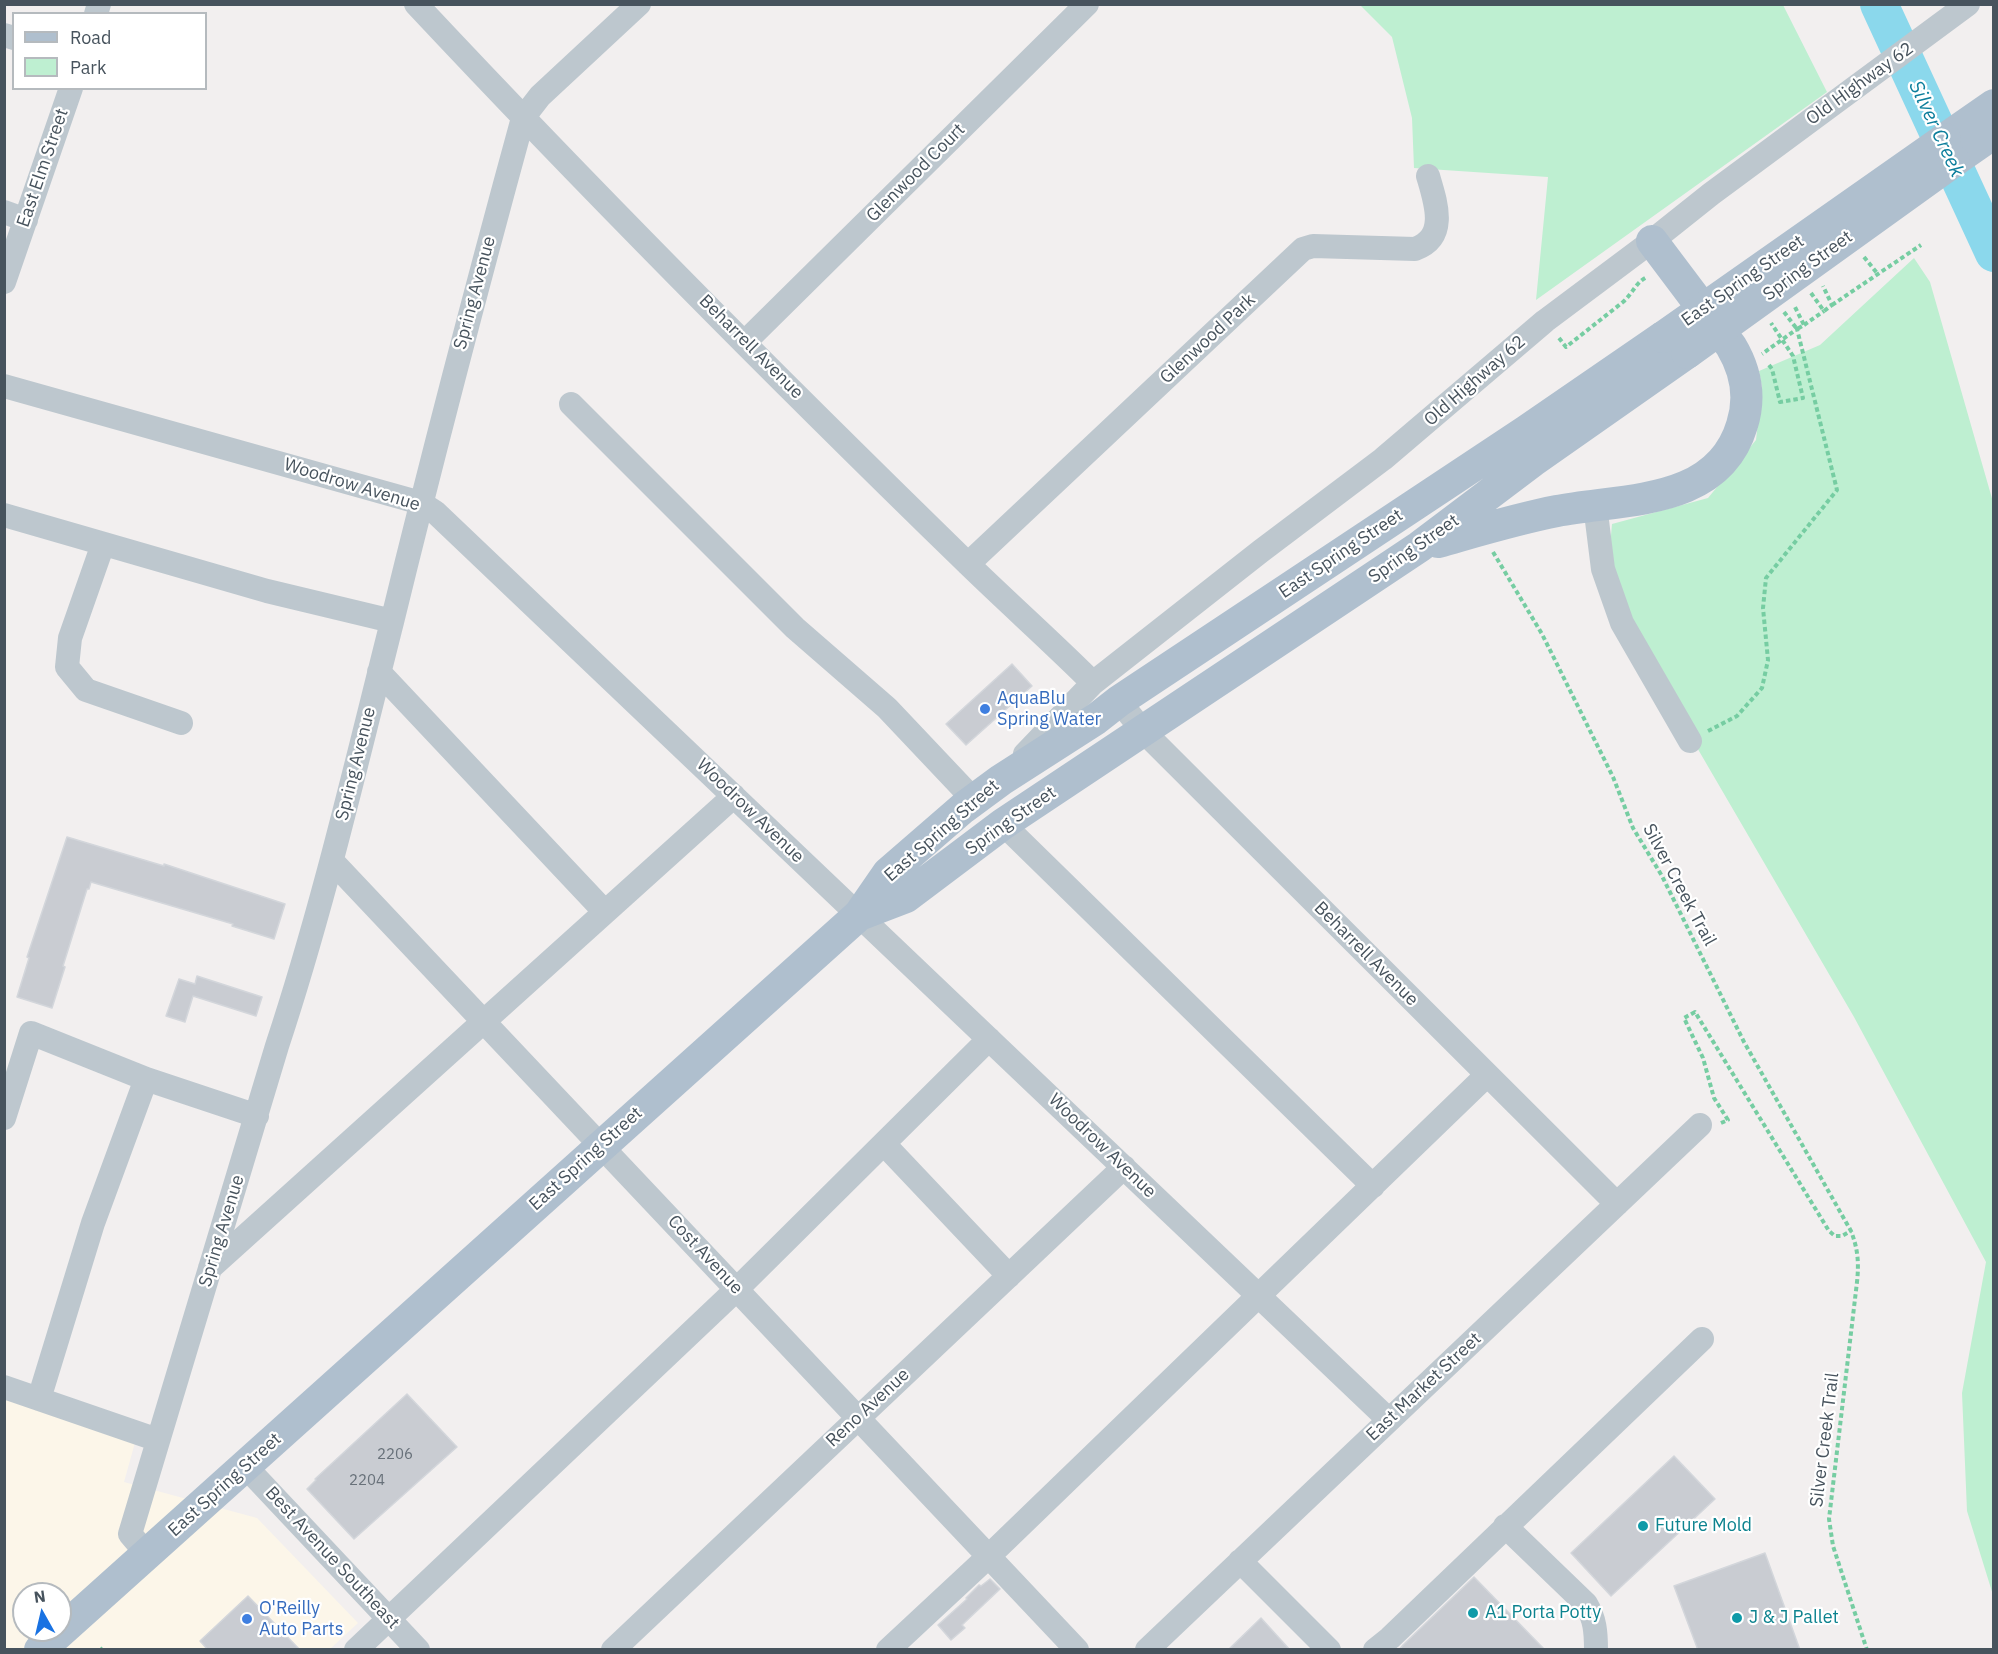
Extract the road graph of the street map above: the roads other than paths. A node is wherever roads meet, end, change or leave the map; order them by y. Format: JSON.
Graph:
{"nodes":[{"id":1,"x":416,"y":4,"type":"edge"},
{"id":2,"x":639,"y":4,"type":"edge"},
{"id":3,"x":1087,"y":4,"type":"edge"},
{"id":4,"x":1968,"y":4,"type":"edge"},
{"id":5,"x":70,"y":90,"type":"edge"},
{"id":6,"x":1994,"y":105,"type":"edge"},
{"id":7,"x":522,"y":118,"type":"junction"},
{"id":8,"x":1994,"y":133,"type":"edge"},
{"id":9,"x":1950,"y":150,"type":"junction"},
{"id":10,"x":1428,"y":176,"type":"dead end"},
{"id":11,"x":15,"y":216,"type":"edge"},
{"id":12,"x":1652,"y":241,"type":"junction"},
{"id":13,"x":4,"y":282,"type":"edge"},
{"id":14,"x":745,"y":342,"type":"junction"},
{"id":15,"x":1675,"y":345,"type":"junction"},
{"id":16,"x":4,"y":386,"type":"edge"},
{"id":17,"x":571,"y":404,"type":"dead end"},
{"id":18,"x":421,"y":503,"type":"junction"},
{"id":19,"x":1595,"y":505,"type":"junction"},
{"id":20,"x":4,"y":515,"type":"edge"},
{"id":21,"x":103,"y":544,"type":"junction"},
{"id":22,"x":1419,"y":547,"type":"junction"},
{"id":23,"x":968,"y":564,"type":"junction"},
{"id":24,"x":392,"y":621,"type":"junction"},
{"id":25,"x":379,"y":672,"type":"junction"},
{"id":26,"x":1093,"y":683,"type":"junction"},
{"id":27,"x":1119,"y":700,"type":"junction"},
{"id":28,"x":181,"y":723,"type":"dead end"},
{"id":29,"x":1143,"y":731,"type":"junction"},
{"id":30,"x":1690,"y":741,"type":"road end"},
{"id":31,"x":1001,"y":780,"type":"junction"},
{"id":32,"x":734,"y":796,"type":"junction"},
{"id":33,"x":974,"y":800,"type":"junction"},
{"id":34,"x":1003,"y":825,"type":"junction"},
{"id":35,"x":332,"y":861,"type":"junction"},
{"id":36,"x":605,"y":912,"type":"junction"},
{"id":37,"x":860,"y":915,"type":"junction"},
{"id":38,"x":484,"y":1021,"type":"junction"},
{"id":39,"x":989,"y":1039,"type":"junction"},
{"id":40,"x":1487,"y":1075,"type":"junction"},
{"id":41,"x":146,"y":1079,"type":"junction"},
{"id":42,"x":257,"y":1116,"type":"junction"},
{"id":43,"x":4,"y":1118,"type":"edge"},
{"id":44,"x":1707,"y":1125,"type":"road end"},
{"id":45,"x":884,"y":1144,"type":"junction"},
{"id":46,"x":601,"y":1145,"type":"junction"},
{"id":47,"x":1124,"y":1167,"type":"junction"},
{"id":48,"x":1373,"y":1186,"type":"junction"},
{"id":49,"x":1617,"y":1204,"type":"junction"},
{"id":50,"x":210,"y":1268,"type":"junction"},
{"id":51,"x":1009,"y":1276,"type":"junction"},
{"id":52,"x":737,"y":1289,"type":"junction"},
{"id":53,"x":1259,"y":1296,"type":"junction"},
{"id":54,"x":1702,"y":1339,"type":"dead end"},
{"id":55,"x":4,"y":1387,"type":"edge"},
{"id":56,"x":39,"y":1399,"type":"junction"},
{"id":57,"x":858,"y":1418,"type":"junction"},
{"id":58,"x":1389,"y":1420,"type":"junction"},
{"id":59,"x":158,"y":1440,"type":"junction"},
{"id":60,"x":245,"y":1467,"type":"junction"},
{"id":61,"x":1505,"y":1526,"type":"junction"},
{"id":62,"x":147,"y":1554,"type":"junction"},
{"id":63,"x":989,"y":1556,"type":"junction"},
{"id":64,"x":1240,"y":1561,"type":"junction"},
{"id":65,"x":389,"y":1618,"type":"junction"},
{"id":66,"x":40,"y":1650,"type":"edge"},
{"id":67,"x":356,"y":1650,"type":"edge"},
{"id":68,"x":418,"y":1650,"type":"edge"},
{"id":69,"x":613,"y":1650,"type":"edge"},
{"id":70,"x":888,"y":1650,"type":"edge"},
{"id":71,"x":1077,"y":1650,"type":"edge"},
{"id":72,"x":1147,"y":1650,"type":"edge"},
{"id":73,"x":1329,"y":1650,"type":"edge"},
{"id":74,"x":1376,"y":1650,"type":"edge"},
{"id":75,"x":1596,"y":1650,"type":"edge"}],
"edges":[{"from":1,"to":7,"type":"street","name":"Beharrell Avenue"},
{"from":2,"to":7,"type":"street","name":"Spring Avenue"},
{"from":3,"to":14,"type":"street","name":"Glenwood Court"},
{"from":4,"to":12,"type":"street","name":"Old Highway 62"},
{"from":5,"to":11,"type":"street","name":"East Elm Street"},
{"from":6,"to":9,"type":"main road"},
{"from":7,"to":14,"type":"street","name":"Beharrell Avenue"},
{"from":7,"to":18,"type":"street","name":"Spring Avenue"},
{"from":8,"to":9,"type":"main road"},
{"from":9,"to":15,"type":"main road","name":"Spring Street","bridge":true},
{"from":10,"to":23,"type":"street","name":"Glenwood Park"},
{"from":11,"to":13,"type":"street","name":"East Elm Street"},
{"from":12,"to":19,"type":"main road"},
{"from":12,"to":26,"type":"street","name":"Old Highway 62"},
{"from":14,"to":23,"type":"street","name":"Beharrell Avenue"},
{"from":15,"to":22,"type":"main road","name":"Spring Street"},
{"from":15,"to":27,"type":"main road","name":"East Spring Street"},
{"from":16,"to":18,"type":"street","name":"Woodrow Avenue"},
{"from":17,"to":33,"type":"street"},
{"from":18,"to":24,"type":"street","name":"Spring Avenue"},
{"from":18,"to":32,"type":"street","name":"Woodrow Avenue"},
{"from":19,"to":22,"type":"main road"},
{"from":19,"to":30,"type":"street"},
{"from":20,"to":21,"type":"street"},
{"from":21,"to":24,"type":"street"},
{"from":21,"to":28,"type":"street"},
{"from":22,"to":29,"type":"main road","name":"Spring Street"},
{"from":23,"to":26,"type":"street","name":"Beharrell Avenue"},
{"from":24,"to":25,"type":"street","name":"Spring Avenue"},
{"from":25,"to":35,"type":"street","name":"Spring Avenue"},
{"from":25,"to":36,"type":"street"},
{"from":26,"to":31,"type":"street","name":"Old Highway 62"},
{"from":27,"to":29,"type":"street","name":"Beharrell Avenue"},
{"from":27,"to":31,"type":"main road","name":"East Spring Street"},
{"from":29,"to":34,"type":"main road","name":"Spring Street"},
{"from":29,"to":40,"type":"street","name":"Beharrell Avenue"},
{"from":31,"to":33,"type":"main road","name":"East Spring Street"},
{"from":32,"to":36,"type":"street"},
{"from":32,"to":37,"type":"street","name":"Woodrow Avenue"},
{"from":33,"to":37,"type":"main road","name":"East Spring Street"},
{"from":34,"to":37,"type":"main road","name":"Spring Street"},
{"from":34,"to":48,"type":"street"},
{"from":35,"to":38,"type":"street","name":"Cost Avenue"},
{"from":35,"to":42,"type":"street","name":"Spring Avenue"},
{"from":36,"to":38,"type":"street"},
{"from":37,"to":39,"type":"street","name":"Woodrow Avenue"},
{"from":37,"to":46,"type":"main road","name":"East Spring Street"},
{"from":38,"to":46,"type":"street","name":"Cost Avenue"},
{"from":38,"to":50,"type":"street"},
{"from":39,"to":45,"type":"street"},
{"from":39,"to":47,"type":"street","name":"Woodrow Avenue"},
{"from":40,"to":48,"type":"street"},
{"from":40,"to":49,"type":"street","name":"Beharrell Avenue"},
{"from":41,"to":42,"type":"street"},
{"from":41,"to":43,"type":"street"},
{"from":41,"to":56,"type":"street"},
{"from":42,"to":50,"type":"street","name":"Spring Avenue"},
{"from":44,"to":49,"type":"street","name":"East Market Street"},
{"from":45,"to":51,"type":"street"},
{"from":45,"to":52,"type":"street"},
{"from":46,"to":52,"type":"street","name":"Cost Avenue"},
{"from":46,"to":60,"type":"main road","name":"East Spring Street"},
{"from":47,"to":51,"type":"street","name":"Reno Avenue"},
{"from":47,"to":53,"type":"street","name":"Woodrow Avenue"},
{"from":48,"to":53,"type":"street"},
{"from":49,"to":58,"type":"street","name":"East Market Street"},
{"from":50,"to":59,"type":"street","name":"Spring Avenue"},
{"from":51,"to":57,"type":"street","name":"Reno Avenue"},
{"from":52,"to":57,"type":"street","name":"Cost Avenue"},
{"from":52,"to":65,"type":"street"},
{"from":53,"to":58,"type":"street","name":"Woodrow Avenue"},
{"from":53,"to":63,"type":"street"},
{"from":54,"to":61,"type":"street"},
{"from":55,"to":56,"type":"street"},
{"from":56,"to":59,"type":"street"},
{"from":57,"to":63,"type":"street","name":"Cost Avenue"},
{"from":57,"to":69,"type":"street","name":"Reno Avenue"},
{"from":58,"to":64,"type":"street","name":"East Market Street"},
{"from":59,"to":62,"type":"street","name":"Spring Avenue"},
{"from":60,"to":62,"type":"main road","name":"East Spring Street"},
{"from":60,"to":65,"type":"street","name":"Best Avenue Southeast"},
{"from":61,"to":74,"type":"street"},
{"from":61,"to":75,"type":"street"},
{"from":62,"to":66,"type":"main road","name":"East Spring Street"},
{"from":63,"to":70,"type":"street"},
{"from":63,"to":71,"type":"street","name":"Cost Avenue"},
{"from":64,"to":72,"type":"street","name":"East Market Street"},
{"from":64,"to":73,"type":"street"},
{"from":65,"to":67,"type":"street"},
{"from":65,"to":68,"type":"street","name":"Best Avenue Southeast"}]}
